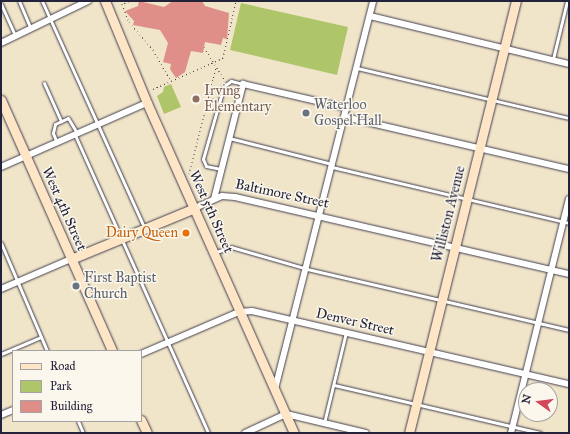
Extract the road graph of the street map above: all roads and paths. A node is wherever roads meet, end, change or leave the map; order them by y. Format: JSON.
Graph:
{"nodes":[{"id":1,"x":19,"y":1,"type":"edge"},
{"id":2,"x":42,"y":1,"type":"edge"},
{"id":3,"x":88,"y":1,"type":"edge"},
{"id":4,"x":106,"y":1,"type":"edge"},
{"id":5,"x":129,"y":1,"type":"edge"},
{"id":6,"x":236,"y":1,"type":"edge"},
{"id":7,"x":516,"y":1,"type":"edge"},
{"id":8,"x":567,"y":1,"type":"edge"},
{"id":9,"x":371,"y":2,"type":"edge"},
{"id":10,"x":1,"y":4,"type":"edge"},
{"id":11,"x":370,"y":16,"type":"junction"},
{"id":12,"x":50,"y":20,"type":"junction"},
{"id":13,"x":31,"y":29,"type":"junction"},
{"id":14,"x":15,"y":36,"type":"junction"},
{"id":15,"x":1,"y":43,"type":"edge"},
{"id":16,"x":505,"y":46,"type":"junction"},
{"id":17,"x":204,"y":47,"type":"dead end"},
{"id":18,"x":553,"y":60,"type":"junction"},
{"id":19,"x":214,"y":62,"type":"junction"},
{"id":20,"x":569,"y":64,"type":"edge"},
{"id":21,"x":216,"y":67,"type":"junction"},
{"id":22,"x":357,"y":68,"type":"junction"},
{"id":23,"x":170,"y":81,"type":"junction"},
{"id":24,"x":44,"y":83,"type":"dead end"},
{"id":25,"x":227,"y":83,"type":"junction"},
{"id":26,"x":243,"y":84,"type":"junction"},
{"id":27,"x":153,"y":89,"type":"dead end"},
{"id":28,"x":233,"y":93,"type":"dead end"},
{"id":29,"x":208,"y":98,"type":"junction"},
{"id":30,"x":215,"y":99,"type":"dead end"},
{"id":31,"x":492,"y":99,"type":"junction"},
{"id":32,"x":1,"y":100,"type":"edge"},
{"id":33,"x":147,"y":103,"type":"junction"},
{"id":34,"x":347,"y":108,"type":"junction"},
{"id":35,"x":345,"y":117,"type":"junction"},
{"id":36,"x":569,"y":118,"type":"edge"},
{"id":37,"x":61,"y":121,"type":"junction"},
{"id":38,"x":97,"y":125,"type":"junction"},
{"id":39,"x":76,"y":134,"type":"junction"},
{"id":40,"x":229,"y":138,"type":"junction"},
{"id":41,"x":57,"y":143,"type":"junction"},
{"id":42,"x":480,"y":148,"type":"junction"},
{"id":43,"x":26,"y":156,"type":"junction"},
{"id":44,"x":332,"y":166,"type":"junction"},
{"id":45,"x":1,"y":167,"type":"edge"},
{"id":46,"x":221,"y":169,"type":"junction"},
{"id":47,"x":569,"y":169,"type":"edge"},
{"id":48,"x":189,"y":174,"type":"dead end"},
{"id":49,"x":468,"y":198,"type":"junction"},
{"id":50,"x":214,"y":199,"type":"junction"},
{"id":51,"x":569,"y":199,"type":"edge"},
{"id":52,"x":195,"y":208,"type":"junction"},
{"id":53,"x":319,"y":216,"type":"junction"},
{"id":54,"x":566,"y":223,"type":"edge"},
{"id":55,"x":145,"y":230,"type":"junction"},
{"id":56,"x":121,"y":239,"type":"junction"},
{"id":57,"x":1,"y":243,"type":"edge"},
{"id":58,"x":455,"y":249,"type":"junction"},
{"id":59,"x":214,"y":253,"type":"junction"},
{"id":60,"x":72,"y":259,"type":"junction"},
{"id":61,"x":307,"y":269,"type":"junction"},
{"id":62,"x":551,"y":270,"type":"junction"},
{"id":63,"x":569,"y":274,"type":"edge"},
{"id":64,"x":18,"y":281,"type":"junction"},
{"id":65,"x":1,"y":289,"type":"edge"},
{"id":66,"x":442,"y":302,"type":"junction"},
{"id":67,"x":239,"y":312,"type":"junction"},
{"id":68,"x":294,"y":320,"type":"junction"},
{"id":69,"x":538,"y":324,"type":"junction"},
{"id":70,"x":569,"y":330,"type":"edge"},
{"id":71,"x":346,"y":332,"type":"junction"},
{"id":72,"x":41,"y":337,"type":"junction"},
{"id":73,"x":168,"y":342,"type":"junction"},
{"id":74,"x":47,"y":350,"type":"edge"},
{"id":75,"x":112,"y":350,"type":"edge"},
{"id":76,"x":429,"y":352,"type":"junction"},
{"id":77,"x":1,"y":354,"type":"edge"},
{"id":78,"x":142,"y":354,"type":"edge"},
{"id":79,"x":525,"y":374,"type":"junction"},
{"id":80,"x":569,"y":384,"type":"edge"},
{"id":81,"x":334,"y":385,"type":"junction"},
{"id":82,"x":275,"y":389,"type":"junction"},
{"id":83,"x":416,"y":404,"type":"junction"},
{"id":84,"x":12,"y":410,"type":"edge"},
{"id":85,"x":286,"y":414,"type":"junction"},
{"id":86,"x":1,"y":415,"type":"edge"},
{"id":87,"x":78,"y":422,"type":"edge"},
{"id":88,"x":142,"y":422,"type":"edge"},
{"id":89,"x":324,"y":423,"type":"junction"},
{"id":90,"x":511,"y":430,"type":"edge"},
{"id":91,"x":83,"y":433,"type":"edge"},
{"id":92,"x":146,"y":433,"type":"edge"},
{"id":93,"x":208,"y":433,"type":"edge"},
{"id":94,"x":245,"y":433,"type":"edge"},
{"id":95,"x":294,"y":433,"type":"edge"},
{"id":96,"x":366,"y":433,"type":"edge"},
{"id":97,"x":409,"y":433,"type":"edge"},
{"id":98,"x":540,"y":433,"type":"edge"}],
"edges":[{"from":1,"to":13,"type":"lane"},
{"from":2,"to":12,"type":"lane"},
{"from":3,"to":12,"type":"street"},
{"from":4,"to":33,"type":"main road","name":"West 5th Street"},
{"from":5,"to":23,"type":"path"},
{"from":6,"to":19,"type":"path"},
{"from":7,"to":16,"type":"main road","name":"Williston Avenue"},
{"from":8,"to":18,"type":"lane"},
{"from":9,"to":11,"type":"street"},
{"from":10,"to":14,"type":"lane"},
{"from":11,"to":16,"type":"street"},
{"from":11,"to":22,"type":"street"},
{"from":12,"to":13,"type":"street"},
{"from":12,"to":38,"type":"lane"},
{"from":13,"to":14,"type":"street"},
{"from":14,"to":15,"type":"street"},
{"from":16,"to":18,"type":"street"},
{"from":16,"to":31,"type":"main road","name":"Williston Avenue"},
{"from":17,"to":19,"type":"path"},
{"from":18,"to":20,"type":"street"},
{"from":19,"to":21,"type":"path"},
{"from":19,"to":23,"type":"path"},
{"from":21,"to":25,"type":"path"},
{"from":21,"to":29,"type":"path"},
{"from":22,"to":31,"type":"lane"},
{"from":22,"to":34,"type":"street"},
{"from":23,"to":27,"type":"path"},
{"from":24,"to":37,"type":"lane"},
{"from":25,"to":26,"type":"lane"},
{"from":25,"to":28,"type":"path"},
{"from":25,"to":46,"type":"lane"},
{"from":26,"to":34,"type":"street"},
{"from":26,"to":40,"type":"street"},
{"from":29,"to":30,"type":"path"},
{"from":29,"to":48,"type":"path"},
{"from":31,"to":36,"type":"lane"},
{"from":31,"to":42,"type":"main road","name":"Williston Avenue"},
{"from":32,"to":43,"type":"main road","name":"West 4th Street"},
{"from":33,"to":38,"type":"street"},
{"from":33,"to":52,"type":"main road","name":"West 5th Street"},
{"from":34,"to":35,"type":"street"},
{"from":35,"to":42,"type":"street"},
{"from":35,"to":44,"type":"street"},
{"from":37,"to":39,"type":"lane"},
{"from":37,"to":41,"type":"lane"},
{"from":38,"to":39,"type":"street"},
{"from":38,"to":55,"type":"lane"},
{"from":39,"to":41,"type":"street"},
{"from":39,"to":56,"type":"lane"},
{"from":40,"to":44,"type":"lane"},
{"from":40,"to":46,"type":"street"},
{"from":41,"to":43,"type":"street"},
{"from":42,"to":47,"type":"street"},
{"from":42,"to":49,"type":"main road","name":"Williston Avenue"},
{"from":43,"to":45,"type":"street"},
{"from":43,"to":60,"type":"main road","name":"West 4th Street"},
{"from":44,"to":49,"type":"lane"},
{"from":44,"to":53,"type":"street"},
{"from":46,"to":50,"type":"street"},
{"from":49,"to":54,"type":"lane"},
{"from":49,"to":58,"type":"main road","name":"Williston Avenue"},
{"from":50,"to":52,"type":"street","name":"Baltimore Street"},
{"from":50,"to":53,"type":"street","name":"Baltimore Street"},
{"from":51,"to":54,"type":"street"},
{"from":52,"to":55,"type":"main road","name":"Baltimore Street"},
{"from":52,"to":59,"type":"main road","name":"West 5th Street"},
{"from":53,"to":58,"type":"street","name":"Baltimore Street"},
{"from":53,"to":61,"type":"street"},
{"from":54,"to":62,"type":"street"},
{"from":55,"to":56,"type":"main road","name":"Baltimore Street"},
{"from":56,"to":60,"type":"main road","name":"Baltimore Street"},
{"from":56,"to":73,"type":"lane"},
{"from":57,"to":64,"type":"lane"},
{"from":58,"to":62,"type":"street","name":"Baltimore Street"},
{"from":58,"to":66,"type":"main road","name":"Williston Avenue"},
{"from":59,"to":61,"type":"lane"},
{"from":59,"to":67,"type":"main road","name":"West 5th Street"},
{"from":60,"to":64,"type":"street","name":"Baltimore Street"},
{"from":60,"to":75,"type":"main road","name":"West 4th Street"},
{"from":61,"to":66,"type":"lane"},
{"from":61,"to":68,"type":"street"},
{"from":62,"to":63,"type":"street","name":"Baltimore Street"},
{"from":62,"to":69,"type":"street"},
{"from":64,"to":65,"type":"street","name":"Baltimore Street"},
{"from":64,"to":72,"type":"lane"},
{"from":66,"to":69,"type":"lane"},
{"from":66,"to":76,"type":"main road","name":"Williston Avenue"},
{"from":67,"to":68,"type":"street","name":"Denver Street"},
{"from":67,"to":73,"type":"street","name":"Denver Street"},
{"from":67,"to":82,"type":"main road","name":"West 5th Street"},
{"from":68,"to":71,"type":"street","name":"Denver Street"},
{"from":68,"to":82,"type":"street"},
{"from":69,"to":70,"type":"lane"},
{"from":69,"to":79,"type":"street"},
{"from":71,"to":76,"type":"street","name":"Denver Street"},
{"from":71,"to":81,"type":"lane"},
{"from":72,"to":74,"type":"lane"},
{"from":72,"to":77,"type":"lane"},
{"from":73,"to":78,"type":"street","name":"Denver Street"},
{"from":73,"to":93,"type":"lane"},
{"from":76,"to":79,"type":"street","name":"Denver Street"},
{"from":76,"to":83,"type":"main road","name":"Williston Avenue"},
{"from":79,"to":80,"type":"street","name":"Denver Street"},
{"from":79,"to":90,"type":"street"},
{"from":81,"to":83,"type":"lane"},
{"from":81,"to":89,"type":"lane"},
{"from":82,"to":85,"type":"main road","name":"West 5th Street"},
{"from":83,"to":90,"type":"lane"},
{"from":83,"to":97,"type":"main road","name":"Williston Avenue"},
{"from":84,"to":86,"type":"street"},
{"from":85,"to":89,"type":"street"},
{"from":85,"to":94,"type":"street"},
{"from":85,"to":95,"type":"main road","name":"West 5th Street"},
{"from":87,"to":91,"type":"lane"},
{"from":88,"to":92,"type":"main road"},
{"from":89,"to":96,"type":"street"},
{"from":90,"to":98,"type":"lane"}]}
